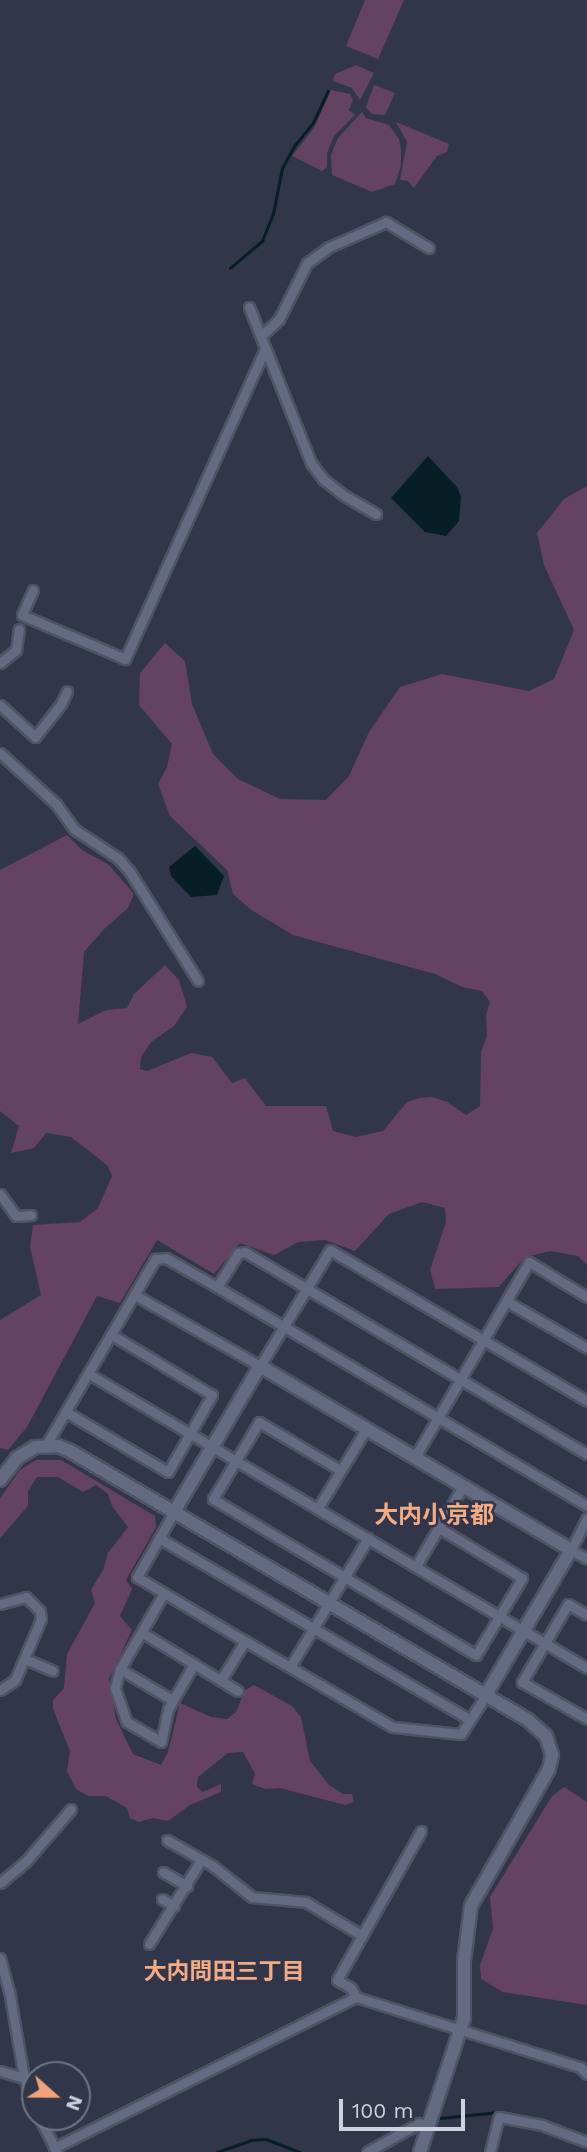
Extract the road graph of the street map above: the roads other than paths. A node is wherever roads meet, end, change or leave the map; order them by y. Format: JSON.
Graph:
{"nodes":[{"id":1,"x":429,"y":248,"type":"dead end"},
{"id":2,"x":249,"y":307,"type":"dead end"},
{"id":3,"x":261,"y":337,"type":"junction"},
{"id":4,"x":265,"y":349,"type":"junction"},
{"id":5,"x":376,"y":514,"type":"dead end"},
{"id":6,"x":33,"y":590,"type":"dead end"},
{"id":7,"x":19,"y":629,"type":"dead end"},
{"id":8,"x":0,"y":663,"type":"edge"},
{"id":9,"x":67,"y":691,"type":"dead end"},
{"id":10,"x":0,"y":705,"type":"edge"},
{"id":11,"x":0,"y":753,"type":"edge"},
{"id":12,"x":198,"y":981,"type":"dead end"},
{"id":13,"x":0,"y":1194,"type":"edge"},
{"id":14,"x":31,"y":1215,"type":"dead end"},
{"id":15,"x":217,"y":1287,"type":"junction"},
{"id":16,"x":306,"y":1288,"type":"junction"},
{"id":17,"x":135,"y":1295,"type":"junction"},
{"id":18,"x":587,"y":1297,"type":"edge"},
{"id":19,"x":506,"y":1301,"type":"junction"},
{"id":20,"x":284,"y":1327,"type":"junction"},
{"id":21,"x":112,"y":1335,"type":"junction"},
{"id":22,"x":483,"y":1340,"type":"junction"},
{"id":23,"x":587,"y":1348,"type":"edge"},
{"id":24,"x":260,"y":1366,"type":"junction"},
{"id":25,"x":89,"y":1374,"type":"junction"},
{"id":26,"x":461,"y":1379,"type":"junction"},
{"id":27,"x":587,"y":1401,"type":"edge"},
{"id":28,"x":66,"y":1412,"type":"junction"},
{"id":29,"x":438,"y":1418,"type":"junction"},
{"id":30,"x":366,"y":1429,"type":"junction"},
{"id":31,"x":190,"y":1433,"type":"junction"},
{"id":32,"x":47,"y":1445,"type":"junction"},
{"id":33,"x":212,"y":1446,"type":"junction"},
{"id":34,"x":587,"y":1454,"type":"edge"},
{"id":35,"x":415,"y":1457,"type":"junction"},
{"id":36,"x":236,"y":1461,"type":"junction"},
{"id":37,"x":340,"y":1470,"type":"junction"},
{"id":38,"x":0,"y":1480,"type":"edge"},
{"id":39,"x":463,"y":1486,"type":"junction"},
{"id":40,"x":587,"y":1506,"type":"edge"},
{"id":41,"x":318,"y":1508,"type":"junction"},
{"id":42,"x":174,"y":1512,"type":"junction"},
{"id":43,"x":587,"y":1518,"type":"edge"},
{"id":44,"x":439,"y":1528,"type":"junction"},
{"id":45,"x":159,"y":1538,"type":"junction"},
{"id":46,"x":368,"y":1538,"type":"junction"},
{"id":47,"x":571,"y":1550,"type":"junction"},
{"id":48,"x":587,"y":1559,"type":"edge"},
{"id":49,"x":416,"y":1566,"type":"junction"},
{"id":50,"x":345,"y":1576,"type":"junction"},
{"id":51,"x":164,"y":1593,"type":"junction"},
{"id":52,"x":330,"y":1603,"type":"junction"},
{"id":53,"x":0,"y":1604,"type":"edge"},
{"id":54,"x":587,"y":1615,"type":"edge"},
{"id":55,"x":499,"y":1616,"type":"junction"},
{"id":56,"x":314,"y":1629,"type":"junction"},
{"id":57,"x":524,"y":1631,"type":"junction"},
{"id":58,"x":143,"y":1633,"type":"junction"},
{"id":59,"x":245,"y":1641,"type":"junction"},
{"id":60,"x":545,"y":1643,"type":"junction"},
{"id":61,"x":25,"y":1659,"type":"junction"},
{"id":62,"x":194,"y":1664,"type":"junction"},
{"id":63,"x":290,"y":1667,"type":"junction"},
{"id":64,"x":587,"y":1668,"type":"edge"},
{"id":65,"x":120,"y":1669,"type":"junction"},
{"id":66,"x":53,"y":1671,"type":"dead end"},
{"id":67,"x":220,"y":1680,"type":"junction"},
{"id":68,"x":0,"y":1690,"type":"edge"},
{"id":69,"x":238,"y":1691,"type":"dead end"},
{"id":70,"x":486,"y":1695,"type":"junction"},
{"id":71,"x":172,"y":1700,"type":"junction"},
{"id":72,"x":587,"y":1719,"type":"edge"},
{"id":73,"x":470,"y":1720,"type":"junction"},
{"id":74,"x":71,"y":1809,"type":"dead end"},
{"id":75,"x":421,"y":1831,"type":"dead end"},
{"id":76,"x":167,"y":1840,"type":"dead end"},
{"id":77,"x":201,"y":1860,"type":"junction"},
{"id":78,"x":163,"y":1872,"type":"dead end"},
{"id":79,"x":0,"y":1883,"type":"edge"},
{"id":80,"x":187,"y":1886,"type":"junction"},
{"id":81,"x":162,"y":1899,"type":"dead end"},
{"id":82,"x":174,"y":1906,"type":"junction"},
{"id":83,"x":361,"y":1935,"type":"junction"},
{"id":84,"x":149,"y":1944,"type":"dead end"},
{"id":85,"x":0,"y":1958,"type":"edge"},
{"id":86,"x":356,"y":1997,"type":"junction"},
{"id":87,"x":461,"y":2031,"type":"junction"},
{"id":88,"x":21,"y":2061,"type":"edge"},
{"id":89,"x":0,"y":2071,"type":"edge"},
{"id":90,"x":587,"y":2074,"type":"edge"},
{"id":91,"x":21,"y":2077,"type":"edge"},
{"id":92,"x":428,"y":2126,"type":"junction"},
{"id":93,"x":45,"y":2131,"type":"edge"},
{"id":94,"x":587,"y":2142,"type":"edge"},
{"id":95,"x":55,"y":2150,"type":"edge"},
{"id":96,"x":367,"y":2152,"type":"edge"},
{"id":97,"x":420,"y":2152,"type":"edge"},
{"id":98,"x":490,"y":2152,"type":"edge"}],
"edges":[{"from":1,"to":3,"type":"street"},
{"from":2,"to":3,"type":"street"},
{"from":3,"to":4,"type":"street"},
{"from":4,"to":5,"type":"street"},
{"from":4,"to":6,"type":"street"},
{"from":7,"to":8,"type":"street"},
{"from":9,"to":10,"type":"street"},
{"from":11,"to":12,"type":"street"},
{"from":13,"to":14,"type":"street"},
{"from":15,"to":16,"type":"street"},
{"from":15,"to":17,"type":"street"},
{"from":15,"to":20,"type":"street"},
{"from":16,"to":20,"type":"street"},
{"from":16,"to":22,"type":"street"},
{"from":16,"to":26,"type":"street"},
{"from":17,"to":21,"type":"street"},
{"from":17,"to":24,"type":"street"},
{"from":18,"to":19,"type":"street"},
{"from":19,"to":22,"type":"street"},
{"from":19,"to":23,"type":"street"},
{"from":20,"to":24,"type":"street"},
{"from":20,"to":29,"type":"street"},
{"from":21,"to":25,"type":"street"},
{"from":21,"to":31,"type":"street"},
{"from":22,"to":26,"type":"street"},
{"from":22,"to":27,"type":"street"},
{"from":24,"to":30,"type":"street"},
{"from":24,"to":33,"type":"street"},
{"from":25,"to":28,"type":"street"},
{"from":25,"to":31,"type":"street"},
{"from":26,"to":29,"type":"street"},
{"from":26,"to":34,"type":"street"},
{"from":28,"to":31,"type":"street"},
{"from":28,"to":32,"type":"street"},
{"from":29,"to":35,"type":"street"},
{"from":29,"to":40,"type":"street"},
{"from":30,"to":35,"type":"street"},
{"from":30,"to":37,"type":"street"},
{"from":31,"to":33,"type":"street"},
{"from":32,"to":38,"type":"street"},
{"from":32,"to":42,"type":"street"},
{"from":33,"to":36,"type":"street"},
{"from":33,"to":42,"type":"street"},
{"from":35,"to":39,"type":"street"},
{"from":36,"to":37,"type":"street"},
{"from":36,"to":41,"type":"street"},
{"from":36,"to":50,"type":"street"},
{"from":37,"to":41,"type":"street"},
{"from":39,"to":44,"type":"street"},
{"from":39,"to":47,"type":"street"},
{"from":41,"to":46,"type":"street"},
{"from":42,"to":45,"type":"street"},
{"from":42,"to":52,"type":"street"},
{"from":43,"to":47,"type":"street"},
{"from":44,"to":49,"type":"street"},
{"from":44,"to":55,"type":"street"},
{"from":45,"to":51,"type":"street"},
{"from":45,"to":56,"type":"street"},
{"from":46,"to":49,"type":"street"},
{"from":46,"to":50,"type":"street"},
{"from":47,"to":48,"type":"street"},
{"from":47,"to":57,"type":"street"},
{"from":49,"to":55,"type":"street"},
{"from":50,"to":52,"type":"street"},
{"from":50,"to":55,"type":"street"},
{"from":51,"to":58,"type":"street"},
{"from":51,"to":59,"type":"street"},
{"from":52,"to":56,"type":"street"},
{"from":52,"to":70,"type":"street"},
{"from":53,"to":61,"type":"street"},
{"from":54,"to":60,"type":"street"},
{"from":55,"to":57,"type":"street"},
{"from":56,"to":63,"type":"street"},
{"from":56,"to":73,"type":"street"},
{"from":57,"to":60,"type":"street"},
{"from":57,"to":70,"type":"street"},
{"from":58,"to":62,"type":"street"},
{"from":58,"to":65,"type":"street"},
{"from":59,"to":63,"type":"street"},
{"from":59,"to":67,"type":"street"},
{"from":60,"to":64,"type":"street"},
{"from":60,"to":72,"type":"street"},
{"from":61,"to":66,"type":"street"},
{"from":61,"to":68,"type":"street"},
{"from":62,"to":67,"type":"street"},
{"from":62,"to":71,"type":"street"},
{"from":63,"to":73,"type":"street"},
{"from":65,"to":71,"type":"street"},
{"from":65,"to":71,"type":"street"},
{"from":67,"to":69,"type":"street"},
{"from":70,"to":73,"type":"street"},
{"from":70,"to":87,"type":"street"},
{"from":74,"to":79,"type":"street"},
{"from":75,"to":83,"type":"street"},
{"from":76,"to":77,"type":"street"},
{"from":77,"to":80,"type":"street"},
{"from":77,"to":83,"type":"street"},
{"from":78,"to":80,"type":"street"},
{"from":80,"to":82,"type":"street"},
{"from":81,"to":82,"type":"street"},
{"from":82,"to":84,"type":"street"},
{"from":83,"to":86,"type":"street"},
{"from":85,"to":88,"type":"street"},
{"from":86,"to":87,"type":"street"},
{"from":86,"to":95,"type":"street"},
{"from":87,"to":90,"type":"street"},
{"from":87,"to":92,"type":"street"},
{"from":89,"to":91,"type":"street"},
{"from":92,"to":96,"type":"street"},
{"from":92,"to":97,"type":"street"},
{"from":93,"to":95,"type":"street"},
{"from":94,"to":98,"type":"street"}]}
